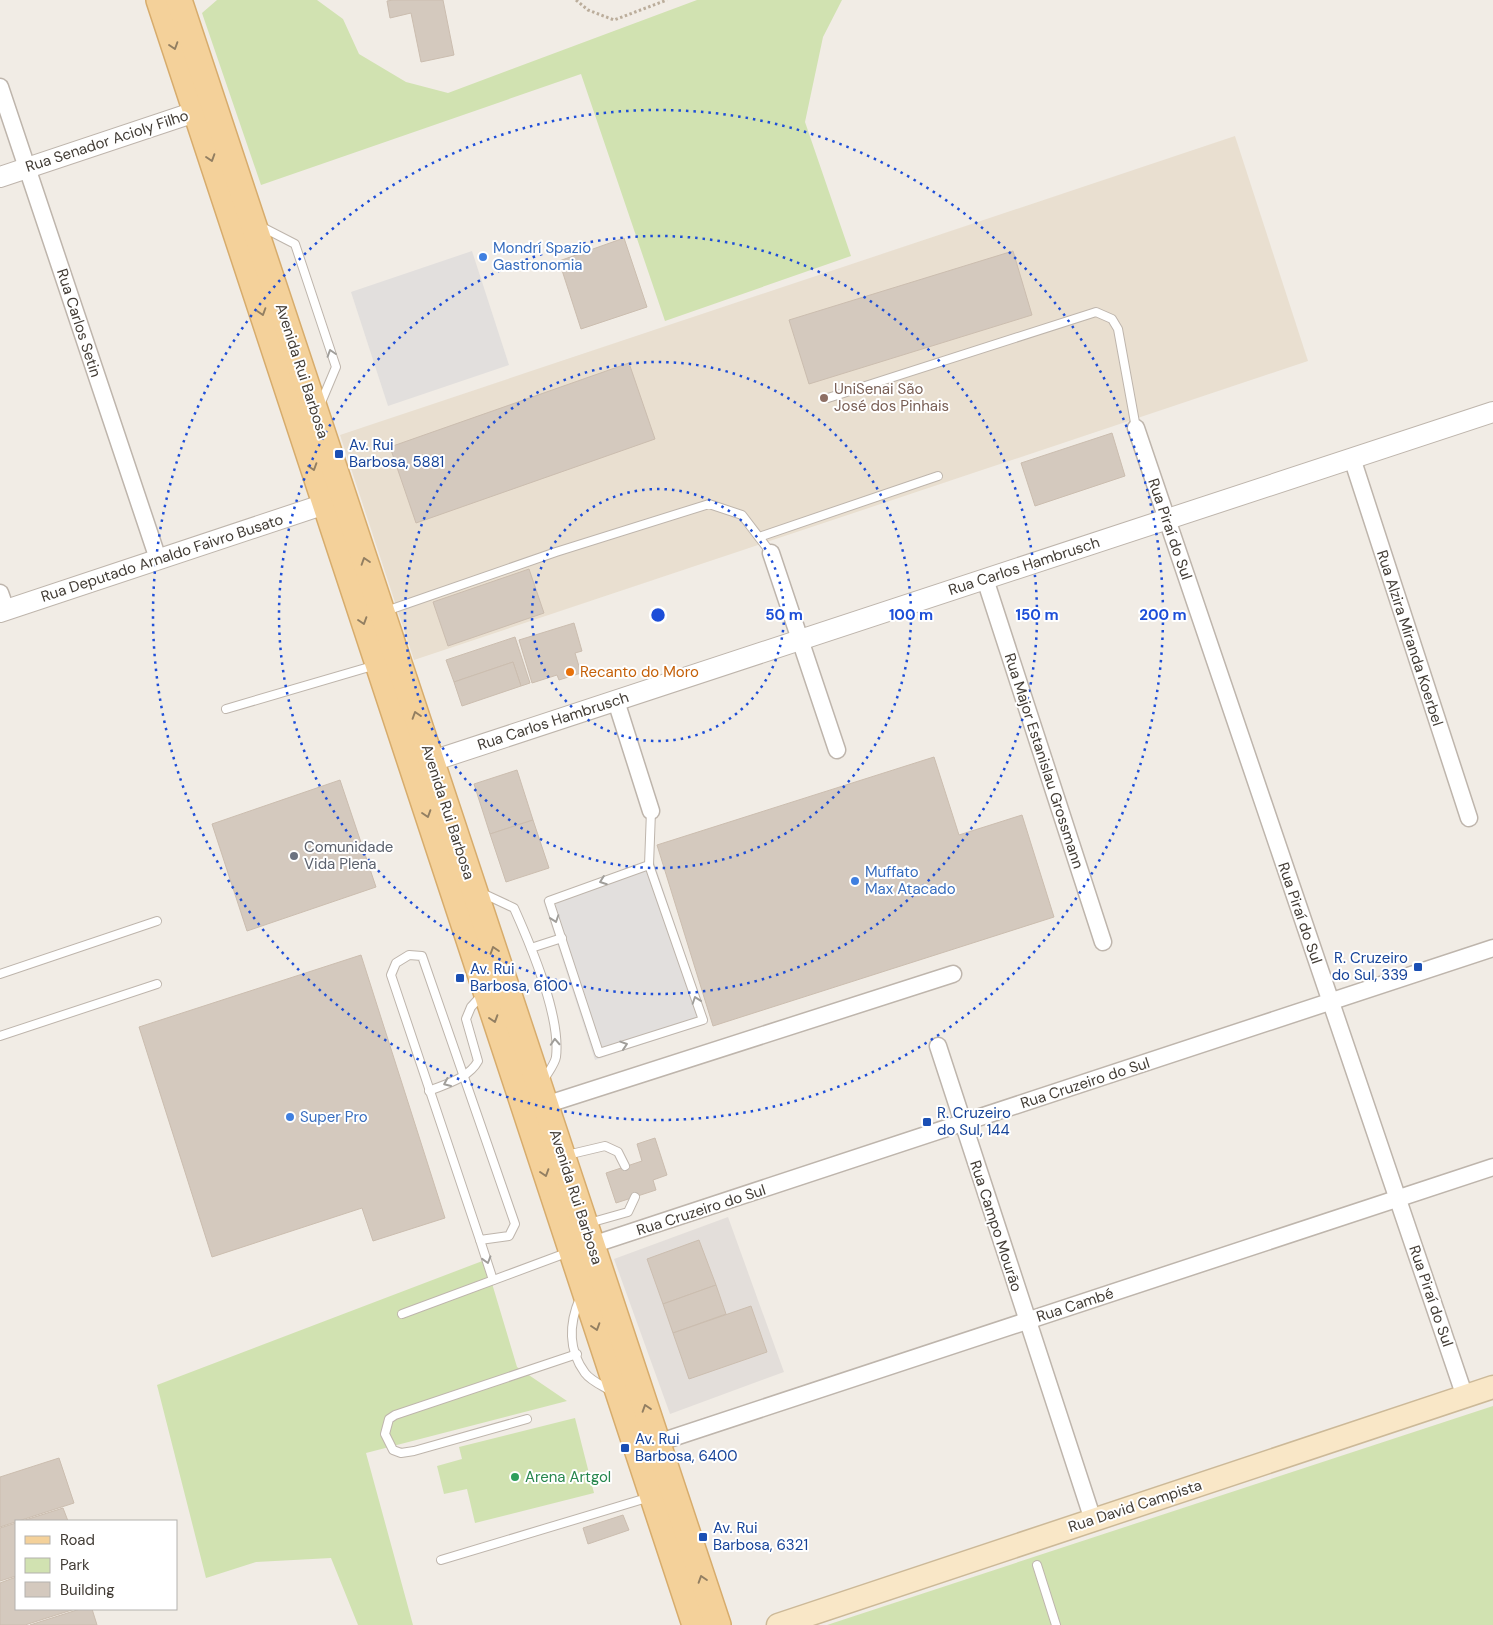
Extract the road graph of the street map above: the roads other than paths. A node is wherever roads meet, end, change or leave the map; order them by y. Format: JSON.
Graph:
{"nodes":[{"id":1,"x":159,"y":0,"type":"edge"},
{"id":2,"x":179,"y":0,"type":"edge"},
{"id":3,"x":0,"y":87,"type":"edge"},
{"id":4,"x":205,"y":109,"type":"junction"},
{"id":5,"x":27,"y":168,"type":"junction"},
{"id":6,"x":0,"y":177,"type":"edge"},
{"id":7,"x":252,"y":222,"type":"junction"},
{"id":8,"x":828,"y":398,"type":"dead end"},
{"id":9,"x":1493,"y":412,"type":"edge"},
{"id":10,"x":316,"y":414,"type":"junction"},
{"id":11,"x":1136,"y":428,"type":"joint"},
{"id":12,"x":1352,"y":458,"type":"junction"},
{"id":13,"x":938,"y":476,"type":"dead end"},
{"id":14,"x":325,"y":504,"type":"junction"},
{"id":15,"x":1167,"y":519,"type":"junction"},
{"id":16,"x":759,"y":537,"type":"junction"},
{"id":17,"x":771,"y":553,"type":"joint"},
{"id":18,"x":158,"y":559,"type":"junction"},
{"id":19,"x":985,"y":579,"type":"junction"},
{"id":20,"x":2,"y":605,"type":"edge"},
{"id":21,"x":382,"y":612,"type":"junction"},
{"id":22,"x":800,"y":640,"type":"junction"},
{"id":23,"x":378,"y":665,"type":"junction"},
{"id":24,"x":616,"y":701,"type":"junction"},
{"id":25,"x":226,"y":709,"type":"dead end"},
{"id":26,"x":837,"y":750,"type":"dead end"},
{"id":27,"x":422,"y":765,"type":"junction"},
{"id":28,"x":651,"y":810,"type":"joint"},
{"id":29,"x":1469,"y":818,"type":"dead end"},
{"id":30,"x":649,"y":865,"type":"junction"},
{"id":31,"x":474,"y":890,"type":"junction"},
{"id":32,"x":157,"y":921,"type":"dead end"},
{"id":33,"x":562,"y":938,"type":"junction"},
{"id":34,"x":1103,"y":942,"type":"dead end"},
{"id":35,"x":532,"y":948,"type":"junction"},
{"id":36,"x":1493,"y":948,"type":"edge"},
{"id":37,"x":0,"y":974,"type":"edge"},
{"id":38,"x":953,"y":974,"type":"dead end"},
{"id":39,"x":157,"y":984,"type":"dead end"},
{"id":40,"x":486,"y":992,"type":"junction"},
{"id":41,"x":1331,"y":1002,"type":"junction"},
{"id":42,"x":0,"y":1036,"type":"edge"},
{"id":43,"x":938,"y":1046,"type":"dead end"},
{"id":44,"x":464,"y":1076,"type":"junction"},
{"id":45,"x":429,"y":1091,"type":"junction"},
{"id":46,"x":542,"y":1096,"type":"junction"},
{"id":47,"x":963,"y":1123,"type":"junction"},
{"id":48,"x":562,"y":1156,"type":"junction"},
{"id":49,"x":625,"y":1166,"type":"dead end"},
{"id":50,"x":1493,"y":1167,"type":"edge"},
{"id":51,"x":635,"y":1197,"type":"dead end"},
{"id":52,"x":1398,"y":1199,"type":"junction"},
{"id":53,"x":480,"y":1240,"type":"junction"},
{"id":54,"x":583,"y":1240,"type":"junction"},
{"id":55,"x":493,"y":1280,"type":"junction"},
{"id":56,"x":584,"y":1290,"type":"junction"},
{"id":57,"x":402,"y":1314,"type":"dead end"},
{"id":58,"x":1028,"y":1321,"type":"junction"},
{"id":59,"x":577,"y":1354,"type":"junction"},
{"id":60,"x":1493,"y":1387,"type":"edge"},
{"id":61,"x":619,"y":1396,"type":"junction"},
{"id":62,"x":1465,"y":1397,"type":"junction"},
{"id":63,"x":527,"y":1419,"type":"dead end"},
{"id":64,"x":657,"y":1443,"type":"junction"},
{"id":65,"x":652,"y":1496,"type":"junction"},
{"id":66,"x":1093,"y":1520,"type":"junction"},
{"id":67,"x":441,"y":1560,"type":"dead end"},
{"id":68,"x":1037,"y":1565,"type":"dead end"},
{"id":69,"x":695,"y":1625,"type":"edge"},
{"id":70,"x":718,"y":1625,"type":"edge"},
{"id":71,"x":778,"y":1625,"type":"edge"},
{"id":72,"x":1056,"y":1625,"type":"edge"}],
"edges":[{"from":1,"to":4,"type":"main road","name":"Avenida Rui Barbosa","one_way":true},
{"from":2,"to":4,"type":"main road","name":"Avenida Rui Barbosa"},
{"from":3,"to":5,"type":"street","name":"Rua Carlos Setin"},
{"from":4,"to":5,"type":"street","name":"Rua Senador Acioly Filho"},
{"from":4,"to":7,"type":"main road","name":"Avenida Rui Barbosa"},
{"from":4,"to":14,"type":"main road","name":"Avenida Rui Barbosa","one_way":true},
{"from":5,"to":6,"type":"street","name":"Rua Senador Acioly Filho"},
{"from":5,"to":18,"type":"street","name":"Rua Carlos Setin"},
{"from":7,"to":10,"type":"main road","name":"Avenida Rui Barbosa"},
{"from":10,"to":7,"type":"lane","one_way":true},
{"from":8,"to":11,"type":"lane"},
{"from":9,"to":12,"type":"street","name":"Rua Carlos Hambrusch"},
{"from":21,"to":10,"type":"main road","name":"Avenida Rui Barbosa","one_way":true},
{"from":11,"to":15,"type":"street","name":"Rua Piraí do Sul"},
{"from":12,"to":15,"type":"street","name":"Rua Carlos Hambrusch"},
{"from":12,"to":29,"type":"street","name":"Rua Alzira Miranda Koerbel"},
{"from":13,"to":16,"type":"lane"},
{"from":14,"to":18,"type":"street","name":"Rua Deputado Arnaldo Faivro Busato"},
{"from":14,"to":23,"type":"main road","name":"Avenida Rui Barbosa","one_way":true},
{"from":15,"to":19,"type":"street","name":"Rua Carlos Hambrusch"},
{"from":15,"to":41,"type":"street","name":"Rua Piraí do Sul"},
{"from":16,"to":17,"type":"lane"},
{"from":16,"to":21,"type":"lane"},
{"from":17,"to":22,"type":"street"},
{"from":18,"to":20,"type":"street","name":"Rua Deputado Arnaldo Faivro Busato"},
{"from":19,"to":22,"type":"street","name":"Rua Carlos Hambrusch"},
{"from":19,"to":34,"type":"street","name":"Rua Major Estanislau Grossmann"},
{"from":27,"to":21,"type":"main road","name":"Avenida Rui Barbosa","one_way":true},
{"from":22,"to":24,"type":"street","name":"Rua Carlos Hambrusch"},
{"from":22,"to":26,"type":"street"},
{"from":23,"to":25,"type":"lane"},
{"from":23,"to":27,"type":"main road","name":"Avenida Rui Barbosa"},
{"from":24,"to":27,"type":"street","name":"Rua Carlos Hambrusch"},
{"from":24,"to":28,"type":"street"},
{"from":27,"to":31,"type":"main road","name":"Avenida Rui Barbosa"},
{"from":27,"to":40,"type":"main road","name":"Avenida Rui Barbosa","one_way":true},
{"from":28,"to":30,"type":"lane"},
{"from":30,"to":33,"type":"lane","one_way":true},
{"from":33,"to":30,"type":"lane","one_way":true},
{"from":31,"to":35,"type":"lane"},
{"from":46,"to":31,"type":"main road","name":"Avenida Rui Barbosa","one_way":true},
{"from":32,"to":37,"type":"lane"},
{"from":33,"to":35,"type":"lane"},
{"from":46,"to":35,"type":"lane","one_way":true},
{"from":36,"to":41,"type":"street","name":"Rua Cruzeiro do Sul"},
{"from":38,"to":46,"type":"street"},
{"from":39,"to":42,"type":"lane"},
{"from":40,"to":44,"type":"lane"},
{"from":40,"to":54,"type":"main road","name":"Avenida Rui Barbosa","one_way":true},
{"from":41,"to":47,"type":"street","name":"Rua Cruzeiro do Sul"},
{"from":41,"to":52,"type":"street","name":"Rua Piraí do Sul"},
{"from":43,"to":47,"type":"street","name":"Rua Campo Mourão"},
{"from":44,"to":45,"type":"lane","one_way":true},
{"from":44,"to":45,"type":"lane"},
{"from":44,"to":53,"type":"lane"},
{"from":45,"to":53,"type":"lane"},
{"from":46,"to":48,"type":"main road","name":"Avenida Rui Barbosa"},
{"from":47,"to":54,"type":"street","name":"Rua Cruzeiro do Sul"},
{"from":47,"to":58,"type":"street","name":"Rua Campo Mourão"},
{"from":48,"to":49,"type":"lane"},
{"from":48,"to":54,"type":"main road","name":"Avenida Rui Barbosa"},
{"from":50,"to":52,"type":"street","name":"Rua Cambé"},
{"from":51,"to":54,"type":"lane"},
{"from":52,"to":58,"type":"street","name":"Rua Cambé"},
{"from":52,"to":62,"type":"street","name":"Rua Piraí do Sul"},
{"from":53,"to":55,"type":"lane","one_way":true},
{"from":54,"to":55,"type":"lane"},
{"from":54,"to":56,"type":"main road","name":"Avenida Rui Barbosa"},
{"from":64,"to":54,"type":"main road","name":"Avenida Rui Barbosa","one_way":true},
{"from":55,"to":57,"type":"lane"},
{"from":56,"to":59,"type":"lane"},
{"from":56,"to":61,"type":"main road","name":"Avenida Rui Barbosa","one_way":true},
{"from":58,"to":64,"type":"street","name":"Rua Cambé"},
{"from":58,"to":66,"type":"street","name":"Rua Campo Mourão"},
{"from":59,"to":61,"type":"lane"},
{"from":59,"to":63,"type":"lane"},
{"from":60,"to":62,"type":"main road","name":"Rua David Campista"},
{"from":61,"to":65,"type":"main road","name":"Avenida Rui Barbosa"},
{"from":62,"to":66,"type":"main road","name":"Rua David Campista"},
{"from":70,"to":64,"type":"main road","name":"Avenida Rui Barbosa","one_way":true},
{"from":65,"to":67,"type":"lane"},
{"from":65,"to":69,"type":"main road","name":"Avenida Rui Barbosa"},
{"from":66,"to":71,"type":"main road","name":"Rua David Campista"},
{"from":68,"to":72,"type":"lane"}]}
